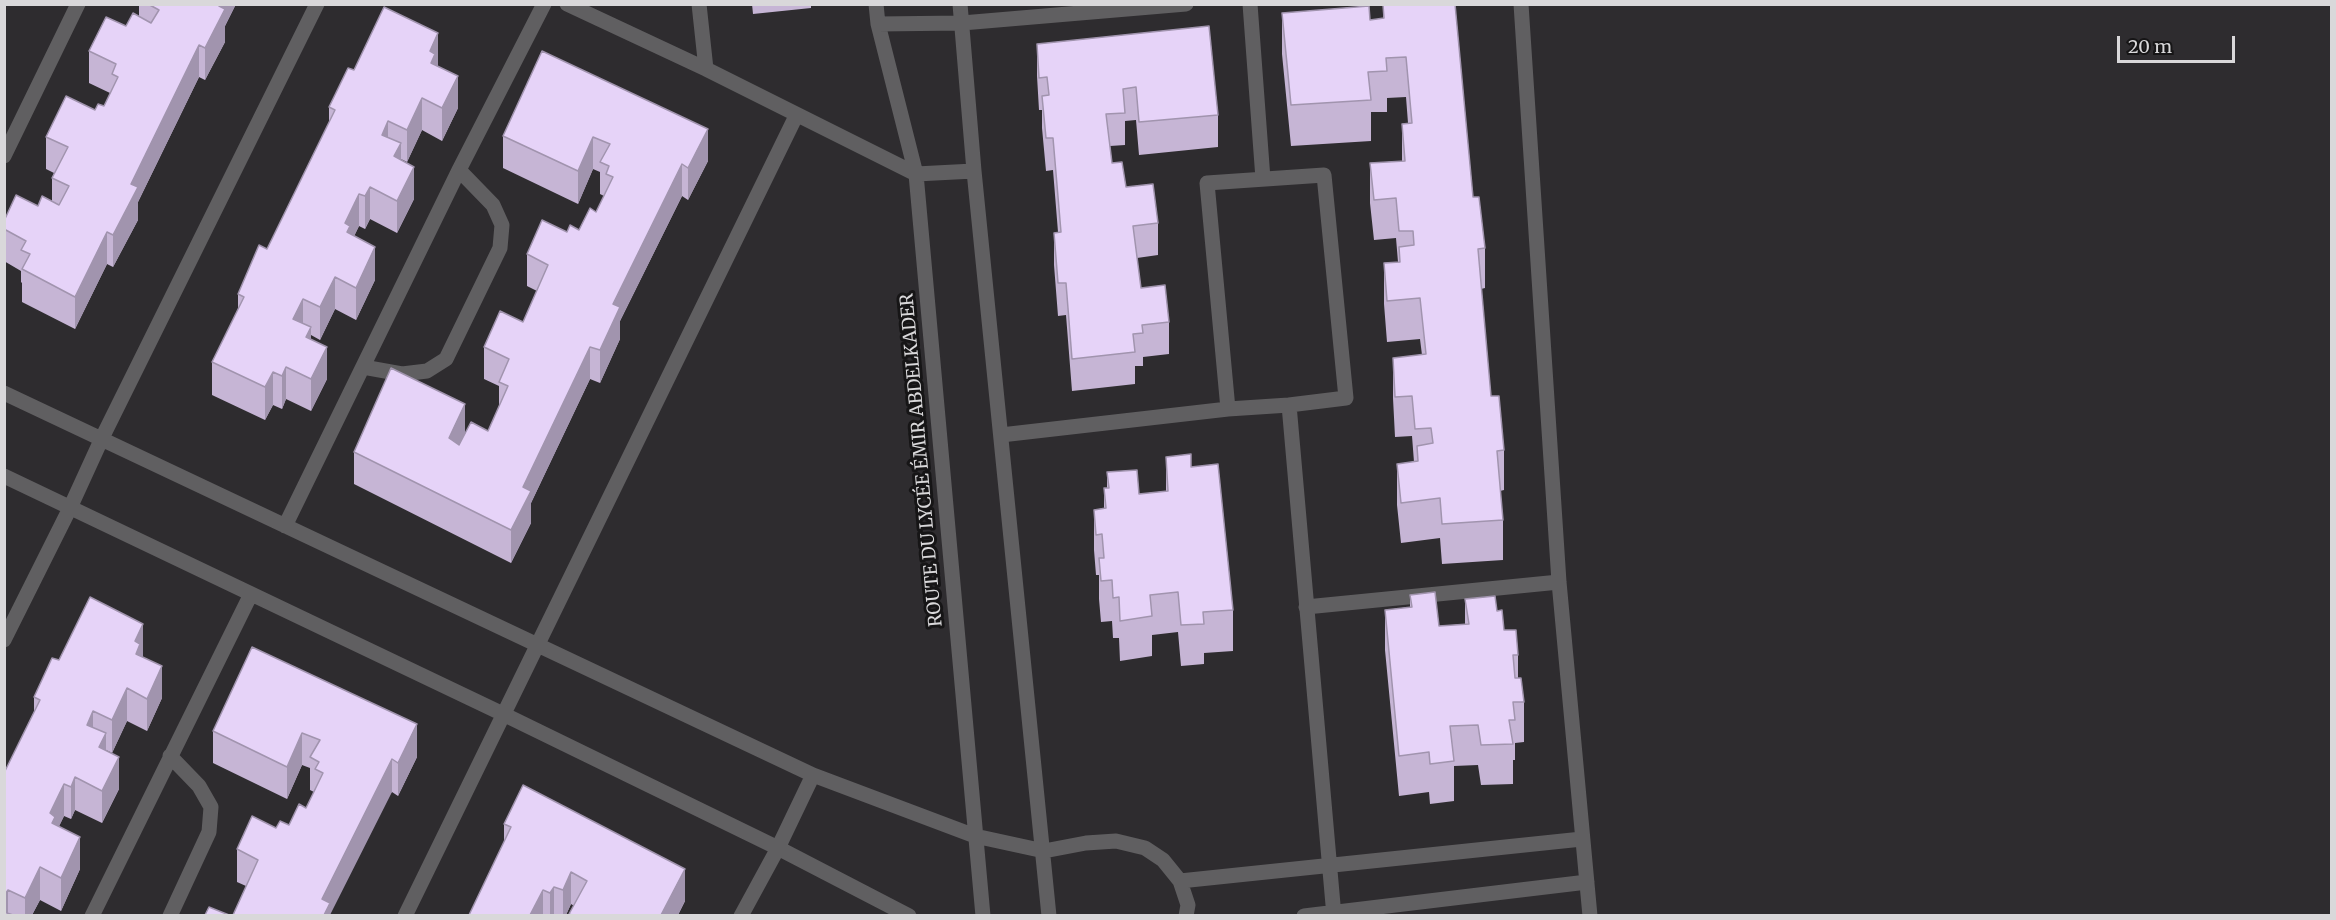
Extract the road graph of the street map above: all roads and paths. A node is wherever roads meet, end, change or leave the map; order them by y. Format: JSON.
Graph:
{"nodes":[{"id":1,"x":78,"y":4,"type":"edge"},
{"id":2,"x":317,"y":4,"type":"edge"},
{"id":3,"x":544,"y":4,"type":"edge"},
{"id":4,"x":567,"y":4,"type":"edge"},
{"id":5,"x":699,"y":4,"type":"edge"},
{"id":6,"x":876,"y":4,"type":"edge"},
{"id":7,"x":960,"y":4,"type":"edge"},
{"id":8,"x":1186,"y":4,"type":"edge"},
{"id":9,"x":1250,"y":4,"type":"edge"},
{"id":10,"x":1521,"y":4,"type":"edge"},
{"id":11,"x":962,"y":23,"type":"junction"},
{"id":12,"x":878,"y":24,"type":"junction"},
{"id":13,"x":706,"y":69,"type":"junction"},
{"id":14,"x":796,"y":116,"type":"junction"},
{"id":15,"x":4,"y":156,"type":"edge"},
{"id":16,"x":459,"y":170,"type":"junction"},
{"id":17,"x":974,"y":171,"type":"junction"},
{"id":18,"x":916,"y":174,"type":"junction"},
{"id":19,"x":1263,"y":179,"type":"junction"},
{"id":20,"x":363,"y":367,"type":"junction"},
{"id":21,"x":4,"y":393,"type":"edge"},
{"id":22,"x":1289,"y":405,"type":"junction"},
{"id":23,"x":1228,"y":409,"type":"junction"},
{"id":24,"x":1002,"y":435,"type":"junction"},
{"id":25,"x":102,"y":438,"type":"junction"},
{"id":26,"x":4,"y":476,"type":"edge"},
{"id":27,"x":70,"y":508,"type":"junction"},
{"id":28,"x":285,"y":526,"type":"junction"},
{"id":29,"x":1559,"y":582,"type":"junction"},
{"id":30,"x":251,"y":594,"type":"junction"},
{"id":31,"x":1306,"y":607,"type":"junction"},
{"id":32,"x":4,"y":640,"type":"edge"},
{"id":33,"x":536,"y":645,"type":"junction"},
{"id":34,"x":503,"y":714,"type":"junction"},
{"id":35,"x":170,"y":756,"type":"junction"},
{"id":36,"x":813,"y":775,"type":"junction"},
{"id":37,"x":975,"y":836,"type":"junction"},
{"id":38,"x":1582,"y":839,"type":"junction"},
{"id":39,"x":778,"y":848,"type":"junction"},
{"id":40,"x":1044,"y":851,"type":"junction"},
{"id":41,"x":1328,"y":866,"type":"junction"},
{"id":42,"x":1180,"y":881,"type":"junction"},
{"id":43,"x":1587,"y":882,"type":"junction"},
{"id":44,"x":1334,"y":914,"type":"edge"},
{"id":45,"x":92,"y":915,"type":"edge"},
{"id":46,"x":170,"y":915,"type":"edge"},
{"id":47,"x":405,"y":915,"type":"edge"},
{"id":48,"x":741,"y":915,"type":"edge"},
{"id":49,"x":909,"y":915,"type":"edge"},
{"id":50,"x":983,"y":915,"type":"edge"},
{"id":51,"x":1049,"y":915,"type":"edge"},
{"id":52,"x":1186,"y":915,"type":"edge"},
{"id":53,"x":1304,"y":915,"type":"edge"},
{"id":54,"x":1590,"y":915,"type":"edge"}],
"edges":[{"from":1,"to":15,"type":"street"},
{"from":2,"to":25,"type":"street"},
{"from":3,"to":16,"type":"street"},
{"from":4,"to":13,"type":"street"},
{"from":5,"to":13,"type":"street"},
{"from":6,"to":12,"type":"street","name":"ROUTE DU LYCÉE ÉMIR ABDELKADER"},
{"from":7,"to":11,"type":"street"},
{"from":8,"to":11,"type":"street"},
{"from":9,"to":19,"type":"street"},
{"from":10,"to":29,"type":"street"},
{"from":11,"to":12,"type":"street"},
{"from":11,"to":17,"type":"street"},
{"from":12,"to":18,"type":"street","name":"ROUTE DU LYCÉE ÉMIR ABDELKADER"},
{"from":13,"to":14,"type":"street"},
{"from":14,"to":18,"type":"street"},
{"from":14,"to":33,"type":"street"},
{"from":16,"to":20,"type":"street"},
{"from":16,"to":20,"type":"street"},
{"from":17,"to":18,"type":"street"},
{"from":17,"to":24,"type":"street"},
{"from":18,"to":37,"type":"street","name":"ROUTE DU LYCÉE ÉMIR ABDELKADER"},
{"from":19,"to":22,"type":"street"},
{"from":19,"to":23,"type":"street"},
{"from":20,"to":28,"type":"street"},
{"from":21,"to":25,"type":"street"},
{"from":22,"to":23,"type":"street"},
{"from":22,"to":31,"type":"street"},
{"from":23,"to":24,"type":"street"},
{"from":24,"to":40,"type":"street"},
{"from":25,"to":27,"type":"street"},
{"from":25,"to":28,"type":"street"},
{"from":26,"to":27,"type":"street"},
{"from":27,"to":30,"type":"street"},
{"from":27,"to":32,"type":"street"},
{"from":28,"to":33,"type":"street"},
{"from":29,"to":31,"type":"street"},
{"from":29,"to":38,"type":"street"},
{"from":30,"to":34,"type":"street"},
{"from":30,"to":35,"type":"street"},
{"from":31,"to":41,"type":"street"},
{"from":33,"to":34,"type":"street"},
{"from":33,"to":36,"type":"street"},
{"from":34,"to":39,"type":"street"},
{"from":34,"to":47,"type":"street"},
{"from":35,"to":45,"type":"street"},
{"from":35,"to":46,"type":"street"},
{"from":36,"to":37,"type":"street"},
{"from":36,"to":39,"type":"street"},
{"from":37,"to":40,"type":"street"},
{"from":37,"to":50,"type":"street","name":"ROUTE DU LYCÉE ÉMIR ABDELKADER"},
{"from":38,"to":41,"type":"street"},
{"from":38,"to":43,"type":"street"},
{"from":39,"to":48,"type":"street"},
{"from":39,"to":49,"type":"street"},
{"from":40,"to":42,"type":"street"},
{"from":40,"to":51,"type":"street"},
{"from":41,"to":42,"type":"street"},
{"from":41,"to":44,"type":"street"},
{"from":42,"to":52,"type":"street"},
{"from":43,"to":44,"type":"street"},
{"from":43,"to":54,"type":"street"},
{"from":44,"to":53,"type":"street"}]}
